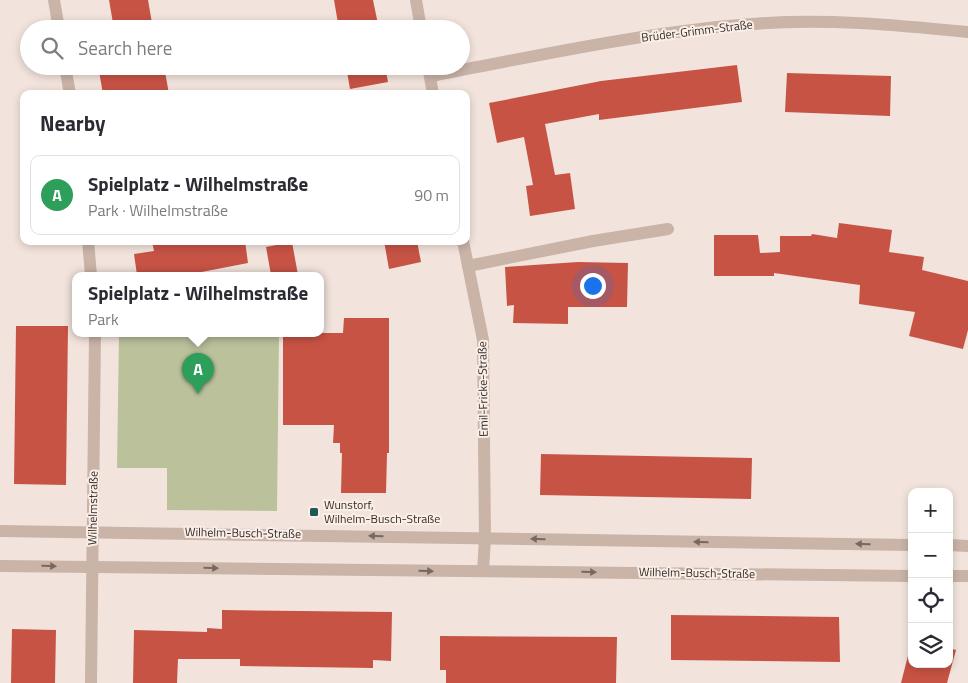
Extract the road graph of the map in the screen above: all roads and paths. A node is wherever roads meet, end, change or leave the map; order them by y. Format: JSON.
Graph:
{"nodes":[{"id":1,"x":54,"y":0,"type":"edge"},
{"id":2,"x":416,"y":0,"type":"edge"},
{"id":3,"x":57,"y":20,"type":"edge"},
{"id":4,"x":420,"y":20,"type":"edge"},
{"id":5,"x":968,"y":32,"type":"edge"},
{"id":6,"x":470,"y":64,"type":"edge"},
{"id":7,"x":67,"y":75,"type":"edge"},
{"id":8,"x":430,"y":75,"type":"edge"},
{"id":9,"x":69,"y":90,"type":"edge"},
{"id":10,"x":433,"y":90,"type":"edge"},
{"id":11,"x":668,"y":229,"type":"dead end"},
{"id":12,"x":88,"y":245,"type":"edge"},
{"id":13,"x":464,"y":245,"type":"edge"},
{"id":14,"x":468,"y":266,"type":"junction"},
{"id":15,"x":91,"y":272,"type":"edge"},
{"id":16,"x":94,"y":337,"type":"edge"},
{"id":17,"x":0,"y":530,"type":"edge"},
{"id":18,"x":92,"y":531,"type":"junction"},
{"id":19,"x":485,"y":538,"type":"junction"},
{"id":20,"x":908,"y":545,"type":"edge"},
{"id":21,"x":953,"y":545,"type":"edge"},
{"id":22,"x":968,"y":546,"type":"edge"},
{"id":23,"x":0,"y":566,"type":"edge"},
{"id":24,"x":92,"y":567,"type":"junction"},
{"id":25,"x":483,"y":571,"type":"junction"},
{"id":26,"x":908,"y":576,"type":"edge"},
{"id":27,"x":953,"y":576,"type":"edge"},
{"id":28,"x":968,"y":576,"type":"edge"},
{"id":29,"x":91,"y":683,"type":"edge"}],
"edges":[{"from":1,"to":3,"type":"street"},
{"from":2,"to":4,"type":"street"},
{"from":5,"to":6,"type":"street","name":"Brüder-Grimm-Straße"},
{"from":7,"to":9,"type":"street"},
{"from":8,"to":10,"type":"street"},
{"from":11,"to":14,"type":"street"},
{"from":12,"to":15,"type":"street"},
{"from":13,"to":14,"type":"street","name":"Emil-Fricke-Straße"},
{"from":14,"to":19,"type":"street","name":"Emil-Fricke-Straße"},
{"from":16,"to":18,"type":"street","name":"Wilhelmstraße"},
{"from":17,"to":18,"type":"street","name":"Wilhelm-Busch-Straße"},
{"from":19,"to":18,"type":"street","name":"Wilhelm-Busch-Straße","one_way":true},
{"from":18,"to":24,"type":"street","name":"Wilhelmstraße"},
{"from":20,"to":19,"type":"street","name":"Wilhelm-Busch-Straße","one_way":true},
{"from":19,"to":25,"type":"street"},
{"from":21,"to":22,"type":"street"},
{"from":23,"to":24,"type":"street","name":"Wilhelm-Busch-Straße","one_way":true},
{"from":24,"to":25,"type":"street","name":"Wilhelm-Busch-Straße","one_way":true},
{"from":24,"to":29,"type":"street","name":"Wilhelmstraße"},
{"from":25,"to":26,"type":"street","name":"Wilhelm-Busch-Straße","one_way":true},
{"from":27,"to":28,"type":"street"}]}
